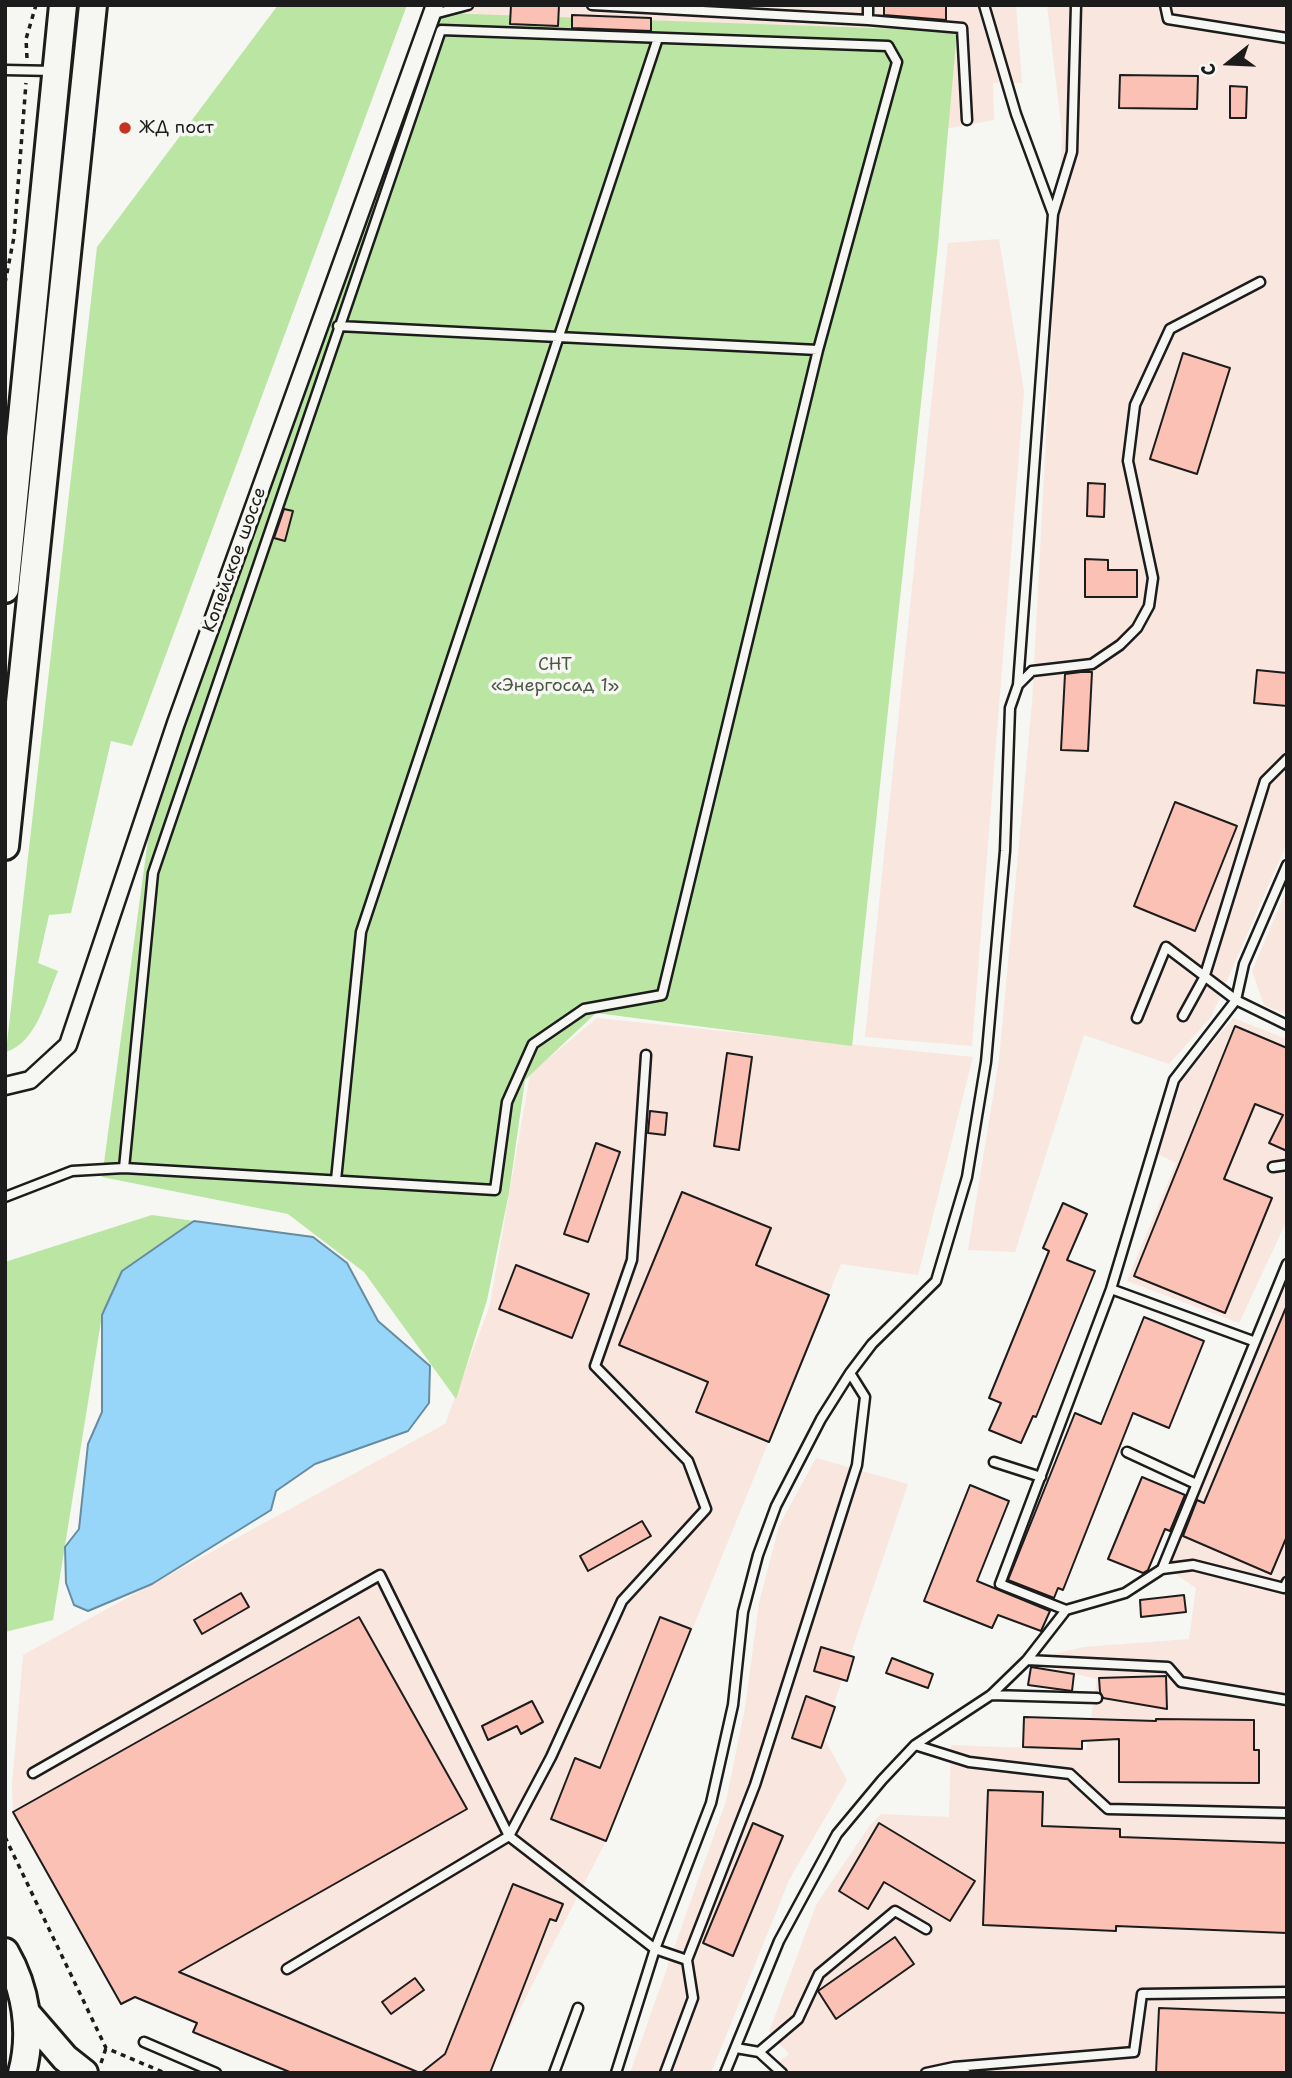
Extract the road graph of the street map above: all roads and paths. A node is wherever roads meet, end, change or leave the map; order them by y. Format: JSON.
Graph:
{"nodes":[{"id":1,"x":36,"y":5,"type":"edge"},
{"id":2,"x":63,"y":5,"type":"edge"},
{"id":3,"x":93,"y":5,"type":"edge"},
{"id":4,"x":468,"y":5,"type":"edge"},
{"id":5,"x":592,"y":5,"type":"edge"},
{"id":6,"x":868,"y":5,"type":"edge"},
{"id":7,"x":984,"y":5,"type":"edge"},
{"id":8,"x":1076,"y":5,"type":"edge"},
{"id":9,"x":1165,"y":5,"type":"edge"},
{"id":10,"x":434,"y":10,"type":"edge"},
{"id":11,"x":868,"y":20,"type":"junction"},
{"id":12,"x":658,"y":38,"type":"junction"},
{"id":13,"x":1287,"y":38,"type":"edge"},
{"id":14,"x":5,"y":70,"type":"edge"},
{"id":15,"x":27,"y":71,"type":"junction"},
{"id":16,"x":57,"y":71,"type":"junction"},
{"id":17,"x":967,"y":120,"type":"dead end"},
{"id":18,"x":1053,"y":214,"type":"junction"},
{"id":19,"x":1260,"y":282,"type":"dead end"},
{"id":20,"x":5,"y":283,"type":"edge"},
{"id":21,"x":338,"y":326,"type":"junction"},
{"id":22,"x":556,"y":339,"type":"junction"},
{"id":23,"x":818,"y":351,"type":"junction"},
{"id":24,"x":5,"y":589,"type":"edge"},
{"id":25,"x":1018,"y":685,"type":"junction"},
{"id":26,"x":1287,"y":759,"type":"edge"},
{"id":27,"x":5,"y":846,"type":"edge"},
{"id":28,"x":1287,"y":865,"type":"edge"},
{"id":29,"x":1204,"y":978,"type":"junction"},
{"id":30,"x":1236,"y":1000,"type":"junction"},
{"id":31,"x":1183,"y":1016,"type":"dead end"},
{"id":32,"x":1137,"y":1018,"type":"dead end"},
{"id":33,"x":1287,"y":1025,"type":"edge"},
{"id":34,"x":646,"y":1055,"type":"dead end"},
{"id":35,"x":5,"y":1086,"type":"edge"},
{"id":36,"x":1287,"y":1165,"type":"edge"},
{"id":37,"x":1273,"y":1167,"type":"dead end"},
{"id":38,"x":124,"y":1168,"type":"junction"},
{"id":39,"x":336,"y":1180,"type":"junction"},
{"id":40,"x":5,"y":1197,"type":"edge"},
{"id":41,"x":1287,"y":1264,"type":"edge"},
{"id":42,"x":1111,"y":1289,"type":"junction"},
{"id":43,"x":1253,"y":1341,"type":"junction"},
{"id":44,"x":850,"y":1373,"type":"junction"},
{"id":45,"x":1127,"y":1452,"type":"dead end"},
{"id":46,"x":995,"y":1462,"type":"dead end"},
{"id":47,"x":1041,"y":1476,"type":"junction"},
{"id":48,"x":1196,"y":1484,"type":"junction"},
{"id":49,"x":1162,"y":1569,"type":"junction"},
{"id":50,"x":1287,"y":1582,"type":"edge"},
{"id":51,"x":1066,"y":1610,"type":"junction"},
{"id":52,"x":1027,"y":1660,"type":"junction"},
{"id":53,"x":991,"y":1695,"type":"junction"},
{"id":54,"x":1097,"y":1698,"type":"dead end"},
{"id":55,"x":1287,"y":1700,"type":"edge"},
{"id":56,"x":915,"y":1745,"type":"junction"},
{"id":57,"x":33,"y":1773,"type":"dead end"},
{"id":58,"x":1287,"y":1813,"type":"edge"},
{"id":59,"x":509,"y":1836,"type":"junction"},
{"id":60,"x":5,"y":1837,"type":"edge"},
{"id":61,"x":926,"y":1929,"type":"dead end"},
{"id":62,"x":654,"y":1949,"type":"junction"},
{"id":63,"x":5,"y":1952,"type":"edge"},
{"id":64,"x":687,"y":1960,"type":"junction"},
{"id":65,"x":288,"y":1969,"type":"dead end"},
{"id":66,"x":1287,"y":1992,"type":"edge"},
{"id":67,"x":578,"y":2008,"type":"dead end"},
{"id":68,"x":27,"y":2014,"type":"junction"},
{"id":69,"x":144,"y":2042,"type":"dead end"},
{"id":70,"x":106,"y":2048,"type":"junction"},
{"id":71,"x":736,"y":2048,"type":"junction"},
{"id":72,"x":759,"y":2052,"type":"junction"},
{"id":73,"x":954,"y":2067,"type":"junction"},
{"id":74,"x":92,"y":2070,"type":"edge"},
{"id":75,"x":22,"y":2073,"type":"edge"},
{"id":76,"x":165,"y":2073,"type":"edge"},
{"id":77,"x":216,"y":2073,"type":"edge"},
{"id":78,"x":554,"y":2073,"type":"edge"},
{"id":79,"x":616,"y":2073,"type":"edge"},
{"id":80,"x":665,"y":2073,"type":"edge"},
{"id":81,"x":725,"y":2073,"type":"edge"},
{"id":82,"x":782,"y":2073,"type":"edge"},
{"id":83,"x":926,"y":2073,"type":"edge"},
{"id":84,"x":966,"y":2073,"type":"edge"}],
"edges":[{"from":1,"to":15,"type":"path"},
{"from":2,"to":16,"type":"main road"},
{"from":3,"to":27,"type":"main road"},
{"from":4,"to":10,"type":"lane"},
{"from":5,"to":11,"type":"lane"},
{"from":6,"to":11,"type":"lane"},
{"from":7,"to":18,"type":"lane"},
{"from":8,"to":18,"type":"lane"},
{"from":9,"to":13,"type":"lane"},
{"from":10,"to":35,"type":"street","name":"Копейское шоссе"},
{"from":11,"to":17,"type":"lane"},
{"from":12,"to":21,"type":"lane"},
{"from":12,"to":22,"type":"lane"},
{"from":12,"to":23,"type":"lane"},
{"from":14,"to":15,"type":"lane"},
{"from":15,"to":16,"type":"lane"},
{"from":15,"to":20,"type":"path"},
{"from":16,"to":24,"type":"main road"},
{"from":18,"to":25,"type":"lane"},
{"from":19,"to":25,"type":"lane"},
{"from":21,"to":22,"type":"lane"},
{"from":21,"to":38,"type":"lane"},
{"from":22,"to":23,"type":"lane"},
{"from":22,"to":39,"type":"lane"},
{"from":23,"to":39,"type":"lane"},
{"from":25,"to":44,"type":"lane"},
{"from":26,"to":29,"type":"lane"},
{"from":28,"to":30,"type":"lane"},
{"from":29,"to":30,"type":"lane"},
{"from":29,"to":31,"type":"lane"},
{"from":29,"to":32,"type":"lane"},
{"from":30,"to":33,"type":"lane"},
{"from":30,"to":42,"type":"lane"},
{"from":34,"to":59,"type":"lane"},
{"from":36,"to":37,"type":"lane"},
{"from":38,"to":39,"type":"lane"},
{"from":38,"to":40,"type":"lane"},
{"from":41,"to":43,"type":"lane"},
{"from":42,"to":43,"type":"lane"},
{"from":42,"to":47,"type":"lane"},
{"from":43,"to":48,"type":"lane"},
{"from":44,"to":62,"type":"lane"},
{"from":44,"to":64,"type":"lane"},
{"from":45,"to":48,"type":"lane"},
{"from":46,"to":47,"type":"lane"},
{"from":47,"to":51,"type":"lane"},
{"from":48,"to":49,"type":"lane"},
{"from":49,"to":50,"type":"lane"},
{"from":49,"to":51,"type":"lane"},
{"from":51,"to":52,"type":"lane"},
{"from":52,"to":53,"type":"lane"},
{"from":52,"to":55,"type":"lane"},
{"from":53,"to":54,"type":"lane"},
{"from":53,"to":56,"type":"lane"},
{"from":56,"to":58,"type":"lane"},
{"from":56,"to":71,"type":"lane"},
{"from":57,"to":59,"type":"lane"},
{"from":59,"to":62,"type":"lane"},
{"from":59,"to":65,"type":"lane"},
{"from":60,"to":70,"type":"path"},
{"from":61,"to":72,"type":"lane"},
{"from":62,"to":64,"type":"lane"},
{"from":62,"to":79,"type":"lane"},
{"from":63,"to":68,"type":"main road"},
{"from":64,"to":80,"type":"lane"},
{"from":66,"to":73,"type":"lane"},
{"from":67,"to":78,"type":"lane"},
{"from":68,"to":74,"type":"main road"},
{"from":68,"to":75,"type":"main road"},
{"from":69,"to":77,"type":"lane"},
{"from":70,"to":74,"type":"path"},
{"from":70,"to":76,"type":"path"},
{"from":71,"to":72,"type":"lane"},
{"from":71,"to":81,"type":"lane"},
{"from":72,"to":82,"type":"lane"},
{"from":73,"to":83,"type":"lane"},
{"from":73,"to":84,"type":"lane"}]}
